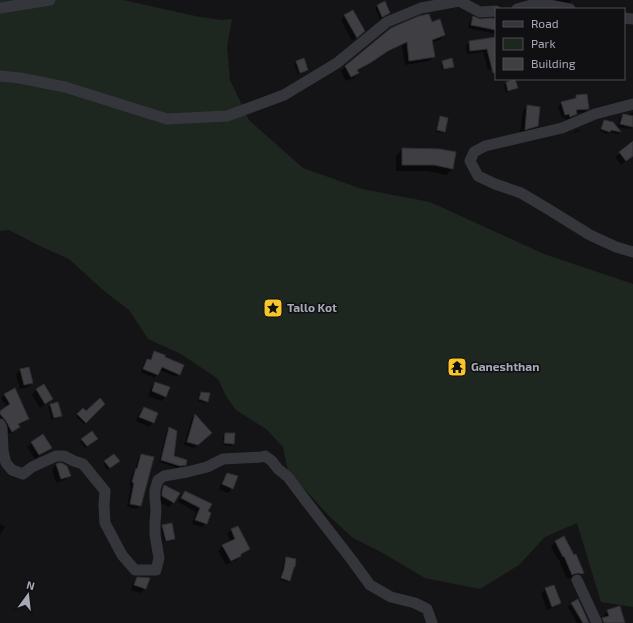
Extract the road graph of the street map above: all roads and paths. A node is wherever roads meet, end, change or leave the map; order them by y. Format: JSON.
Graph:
{"nodes":[{"id":1,"x":50,"y":0,"type":"edge"},
{"id":2,"x":0,"y":8,"type":"edge"},
{"id":3,"x":521,"y":8,"type":"edge"},
{"id":4,"x":565,"y":8,"type":"edge"},
{"id":5,"x":495,"y":11,"type":"edge"},
{"id":6,"x":0,"y":76,"type":"edge"},
{"id":7,"x":633,"y":104,"type":"edge"},
{"id":8,"x":633,"y":252,"type":"edge"},
{"id":9,"x":0,"y":424,"type":"edge"},
{"id":10,"x":0,"y":469,"type":"edge"},
{"id":11,"x":12,"y":470,"type":"junction"},
{"id":12,"x":577,"y":580,"type":"dead end"},
{"id":13,"x":432,"y":623,"type":"edge"},
{"id":14,"x":597,"y":623,"type":"edge"}],
"edges":[{"from":1,"to":2,"type":"street"},
{"from":3,"to":4,"type":"street"},
{"from":5,"to":6,"type":"street"},
{"from":7,"to":8,"type":"street"},
{"from":9,"to":11,"type":"street"},
{"from":10,"to":11,"type":"street"},
{"from":11,"to":13,"type":"street"},
{"from":12,"to":14,"type":"street"}]}
